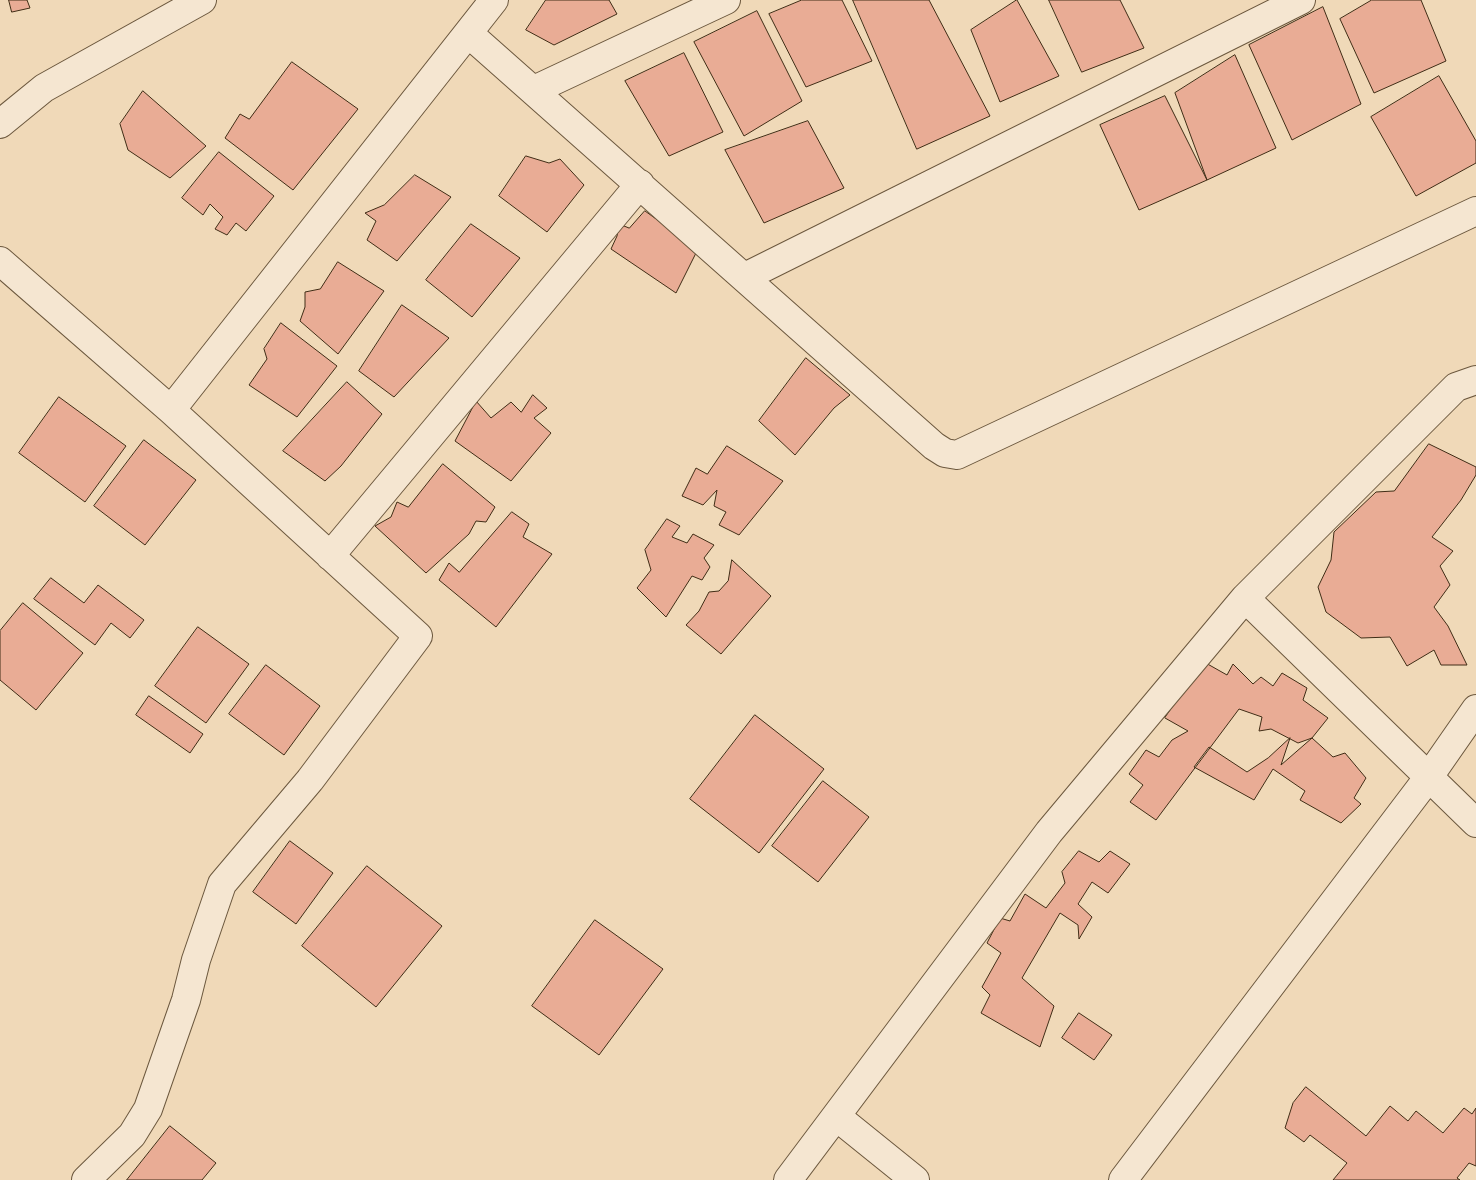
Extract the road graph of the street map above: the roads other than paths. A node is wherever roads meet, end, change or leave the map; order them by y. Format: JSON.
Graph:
{"nodes":[{"id":1,"x":202,"y":0,"type":"edge"},
{"id":2,"x":494,"y":0,"type":"edge"},
{"id":3,"x":726,"y":0,"type":"edge"},
{"id":4,"x":1301,"y":0,"type":"edge"},
{"id":5,"x":468,"y":33,"type":"junction"},
{"id":6,"x":534,"y":90,"type":"junction"},
{"id":7,"x":0,"y":124,"type":"edge"},
{"id":8,"x":640,"y":184,"type":"junction"},
{"id":9,"x":1476,"y":211,"type":"edge"},
{"id":10,"x":0,"y":261,"type":"edge"},
{"id":11,"x":745,"y":277,"type":"junction"},
{"id":12,"x":1476,"y":380,"type":"edge"},
{"id":13,"x":171,"y":410,"type":"junction"},
{"id":14,"x":330,"y":556,"type":"junction"},
{"id":15,"x":1245,"y":598,"type":"junction"},
{"id":16,"x":1476,"y":709,"type":"edge"},
{"id":17,"x":1428,"y":778,"type":"junction"},
{"id":18,"x":1476,"y":824,"type":"edge"},
{"id":19,"x":837,"y":1117,"type":"junction"},
{"id":20,"x":86,"y":1180,"type":"edge"},
{"id":21,"x":788,"y":1180,"type":"edge"},
{"id":22,"x":915,"y":1180,"type":"edge"},
{"id":23,"x":1123,"y":1180,"type":"edge"}],
"edges":[{"from":1,"to":7,"type":"street"},
{"from":2,"to":5,"type":"street"},
{"from":3,"to":6,"type":"street"},
{"from":4,"to":11,"type":"street"},
{"from":5,"to":6,"type":"street"},
{"from":5,"to":13,"type":"street"},
{"from":6,"to":8,"type":"street"},
{"from":8,"to":11,"type":"street"},
{"from":8,"to":14,"type":"street"},
{"from":9,"to":11,"type":"street"},
{"from":10,"to":13,"type":"street"},
{"from":12,"to":15,"type":"street"},
{"from":13,"to":14,"type":"street"},
{"from":14,"to":20,"type":"street"},
{"from":15,"to":17,"type":"street"},
{"from":15,"to":19,"type":"street"},
{"from":16,"to":17,"type":"street"},
{"from":17,"to":18,"type":"street"},
{"from":17,"to":23,"type":"street"},
{"from":19,"to":21,"type":"street"},
{"from":19,"to":22,"type":"street"}]}
